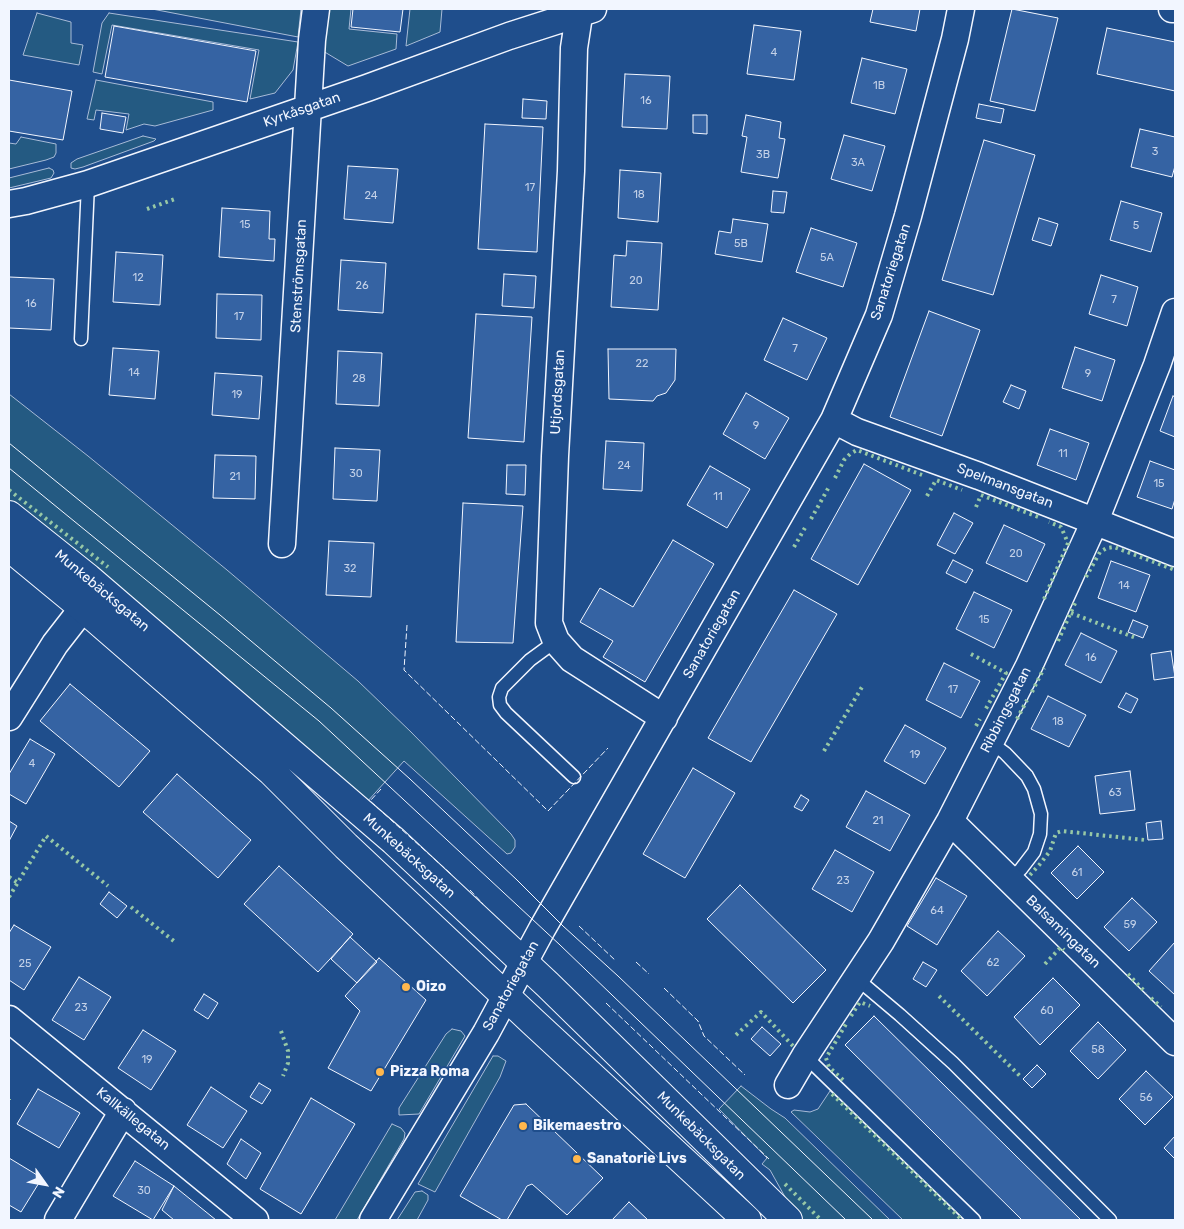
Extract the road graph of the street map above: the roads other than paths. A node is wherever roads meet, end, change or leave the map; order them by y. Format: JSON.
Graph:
{"nodes":[{"id":1,"x":316,"y":9,"type":"edge"},
{"id":2,"x":962,"y":9,"type":"edge"},
{"id":3,"x":584,"y":10,"type":"edge"},
{"id":4,"x":308,"y":107,"type":"junction"},
{"id":5,"x":88,"y":184,"type":"junction"},
{"id":6,"x":9,"y":204,"type":"edge"},
{"id":7,"x":1175,"y":312,"type":"edge"},
{"id":8,"x":81,"y":339,"type":"dead end"},
{"id":9,"x":834,"y":420,"type":"junction"},
{"id":10,"x":9,"y":515,"type":"edge"},
{"id":11,"x":1095,"y":521,"type":"junction"},
{"id":12,"x":282,"y":544,"type":"dead end"},
{"id":13,"x":9,"y":547,"type":"edge"},
{"id":14,"x":1175,"y":553,"type":"edge"},
{"id":15,"x":83,"y":608,"type":"junction"},
{"id":16,"x":556,"y":641,"type":"junction"},
{"id":17,"x":9,"y":717,"type":"edge"},
{"id":18,"x":664,"y":718,"type":"junction"},
{"id":19,"x":990,"y":742,"type":"junction"},
{"id":20,"x":574,"y":777,"type":"dead end"},
{"id":21,"x":950,"y":821,"type":"junction"},
{"id":22,"x":1010,"y":880,"type":"junction"},
{"id":23,"x":524,"y":963,"type":"junction"},
{"id":24,"x":856,"y":978,"type":"junction"},
{"id":25,"x":506,"y":996,"type":"junction"},
{"id":26,"x":9,"y":1019,"type":"edge"},
{"id":27,"x":1175,"y":1042,"type":"edge"},
{"id":28,"x":805,"y":1056,"type":"junction"},
{"id":29,"x":788,"y":1085,"type":"dead end"},
{"id":30,"x":123,"y":1111,"type":"junction"},
{"id":31,"x":58,"y":1220,"type":"edge"},
{"id":32,"x":255,"y":1220,"type":"edge"},
{"id":33,"x":373,"y":1220,"type":"edge"},
{"id":34,"x":748,"y":1220,"type":"edge"},
{"id":35,"x":788,"y":1220,"type":"edge"},
{"id":36,"x":974,"y":1220,"type":"edge"},
{"id":37,"x":1110,"y":1220,"type":"edge"}],
"edges":[{"from":1,"to":4,"type":"street","name":"Stenströmsgatan"},
{"from":2,"to":9,"type":"street","name":"Sanatoriegatan"},
{"from":3,"to":4,"type":"street","name":"Kyrkåsgatan"},
{"from":3,"to":16,"type":"street","name":"Utjordsgatan"},
{"from":4,"to":5,"type":"street","name":"Kyrkåsgatan"},
{"from":4,"to":12,"type":"street","name":"Stenströmsgatan"},
{"from":5,"to":6,"type":"street","name":"Kyrkåsgatan"},
{"from":5,"to":8,"type":"lane"},
{"from":7,"to":11,"type":"street","name":"Ribbingsgatan"},
{"from":9,"to":11,"type":"street","name":"Spelmansgatan"},
{"from":9,"to":18,"type":"street","name":"Sanatoriegatan"},
{"from":10,"to":23,"type":"street","name":"Munkebäcksgatan"},
{"from":11,"to":14,"type":"street","name":"Spelmansgatan"},
{"from":11,"to":19,"type":"street","name":"Ribbingsgatan"},
{"from":13,"to":15,"type":"street","name":"Munkebäcksgatan"},
{"from":15,"to":17,"type":"street"},
{"from":15,"to":25,"type":"street","name":"Munkebäcksgatan"},
{"from":16,"to":18,"type":"street","name":"Utjordsgatan"},
{"from":16,"to":20,"type":"lane"},
{"from":18,"to":23,"type":"street","name":"Sanatoriegatan"},
{"from":19,"to":21,"type":"street","name":"Ribbingsgatan"},
{"from":19,"to":22,"type":"lane"},
{"from":21,"to":22,"type":"street","name":"Balsamingatan"},
{"from":21,"to":24,"type":"street","name":"Ribbingsgatan"},
{"from":22,"to":27,"type":"street","name":"Balsamingatan"},
{"from":23,"to":25,"type":"street","name":"Sanatoriegatan"},
{"from":23,"to":35,"type":"street","name":"Munkebäcksgatan"},
{"from":24,"to":28,"type":"street","name":"Ribbingsgatan"},
{"from":24,"to":37,"type":"lane"},
{"from":25,"to":33,"type":"street","name":"Sanatoriegatan"},
{"from":25,"to":34,"type":"street","name":"Munkebäcksgatan"},
{"from":26,"to":30,"type":"street","name":"Kallkällegatan"},
{"from":28,"to":29,"type":"street","name":"Ribbingsgatan"},
{"from":28,"to":36,"type":"lane"},
{"from":30,"to":31,"type":"street"},
{"from":30,"to":32,"type":"street","name":"Kallkällegatan"}]}
